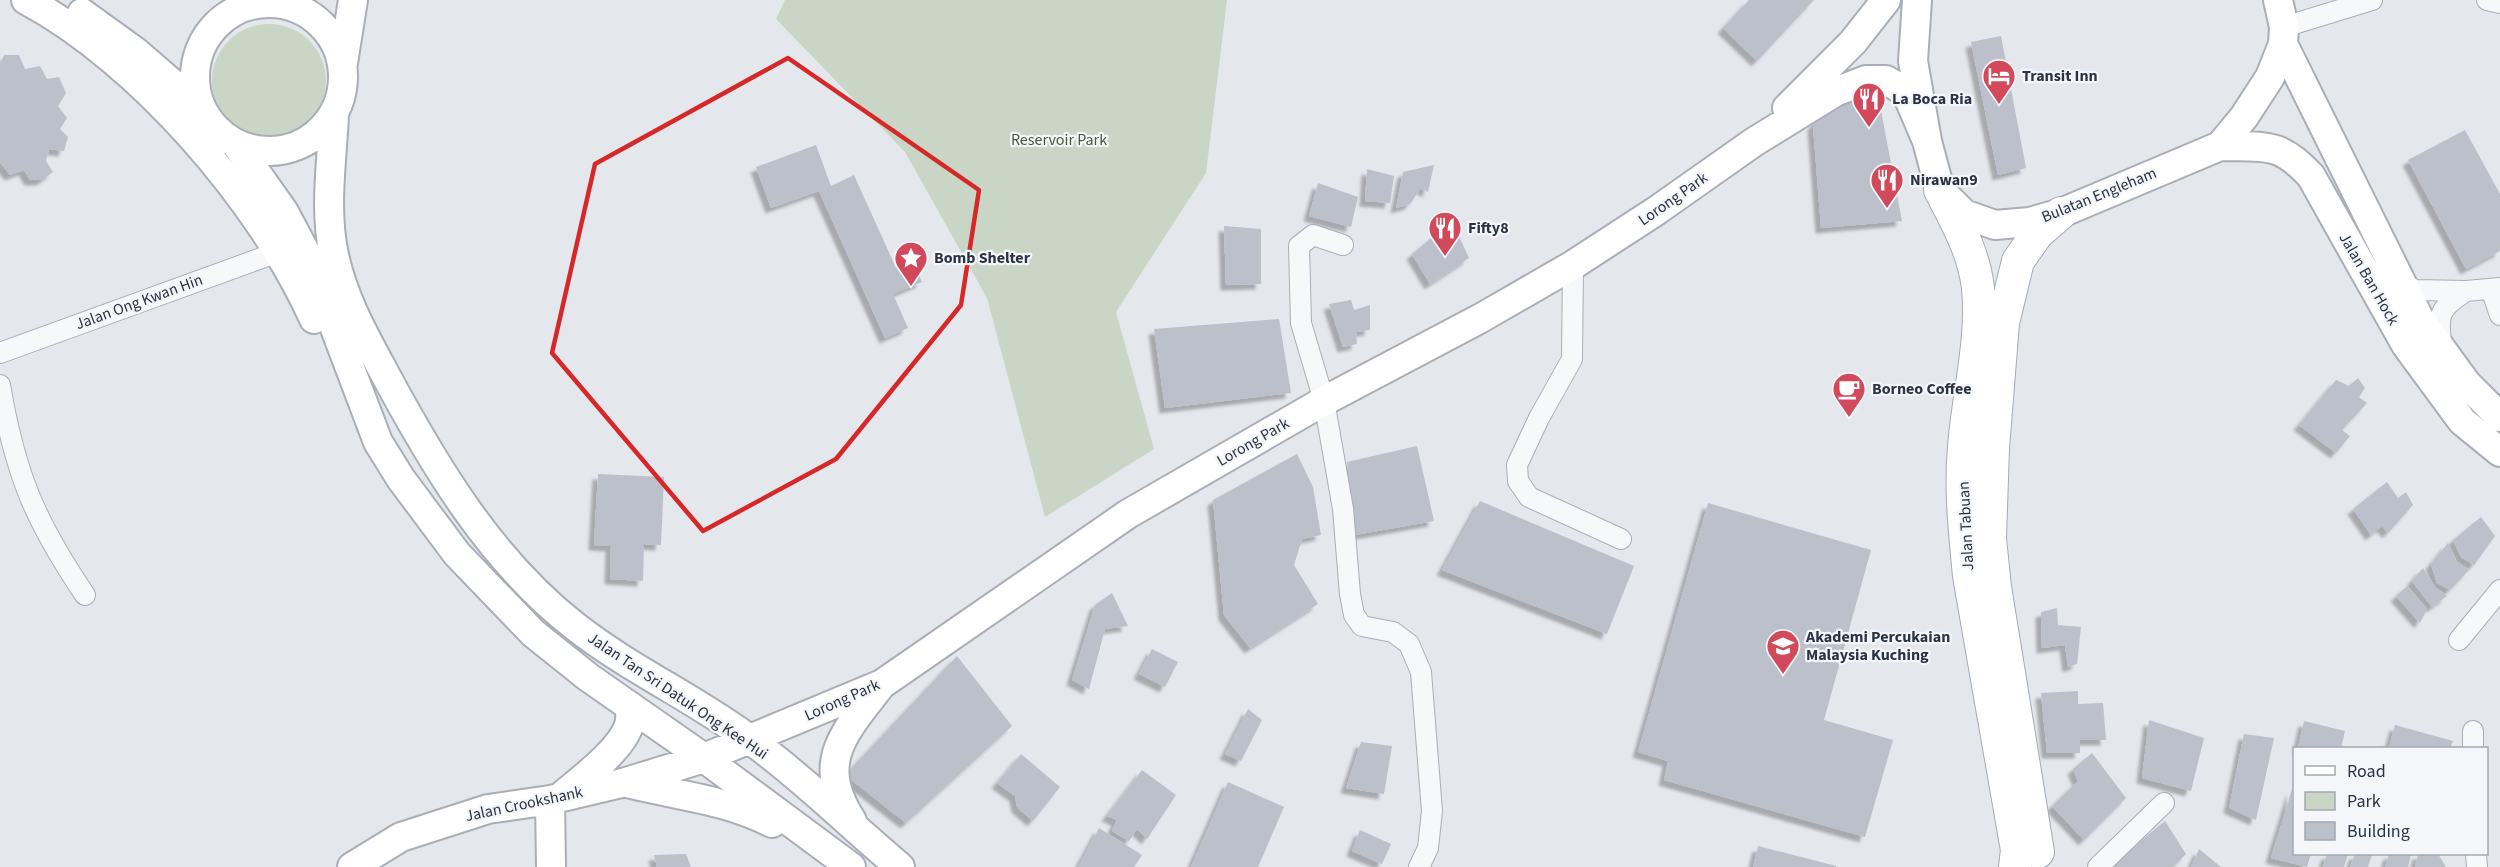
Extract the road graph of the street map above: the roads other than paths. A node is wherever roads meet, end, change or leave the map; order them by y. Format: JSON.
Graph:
{"nodes":[{"id":1,"x":26,"y":0,"type":"edge"},
{"id":2,"x":58,"y":0,"type":"edge"},
{"id":3,"x":353,"y":0,"type":"edge"},
{"id":4,"x":1886,"y":0,"type":"edge"},
{"id":5,"x":1917,"y":0,"type":"edge"},
{"id":6,"x":2278,"y":0,"type":"edge"},
{"id":7,"x":2372,"y":0,"type":"edge"},
{"id":8,"x":2487,"y":0,"type":"edge"},
{"id":9,"x":243,"y":2,"type":"edge"},
{"id":10,"x":289,"y":2,"type":"edge"},
{"id":11,"x":2500,"y":3,"type":"edge"},
{"id":12,"x":2284,"y":36,"type":"junction"},
{"id":13,"x":343,"y":65,"type":"junction"},
{"id":14,"x":202,"y":109,"type":"junction"},
{"id":15,"x":334,"y":115,"type":"junction"},
{"id":16,"x":1927,"y":141,"type":"junction"},
{"id":17,"x":1754,"y":142,"type":"junction"},
{"id":18,"x":236,"y":144,"type":"junction"},
{"id":19,"x":2220,"y":146,"type":"junction"},
{"id":20,"x":1940,"y":190,"type":"junction"},
{"id":21,"x":2061,"y":213,"type":"junction"},
{"id":22,"x":1343,"y":245,"type":"dead end"},
{"id":23,"x":278,"y":252,"type":"junction"},
{"id":24,"x":1573,"y":265,"type":"junction"},
{"id":25,"x":2398,"y":280,"type":"junction"},
{"id":26,"x":2496,"y":289,"type":"edge"},
{"id":27,"x":2466,"y":291,"type":"junction"},
{"id":28,"x":2500,"y":315,"type":"edge"},
{"id":29,"x":0,"y":353,"type":"edge"},
{"id":30,"x":2443,"y":353,"type":"junction"},
{"id":31,"x":0,"y":385,"type":"edge"},
{"id":32,"x":361,"y":401,"type":"junction"},
{"id":33,"x":1324,"y":401,"type":"junction"},
{"id":34,"x":2500,"y":417,"type":"edge"},
{"id":35,"x":2500,"y":452,"type":"edge"},
{"id":36,"x":1621,"y":539,"type":"dead end"},
{"id":37,"x":2500,"y":590,"type":"edge"},
{"id":38,"x":85,"y":595,"type":"dead end"},
{"id":39,"x":2459,"y":640,"type":"dead end"},
{"id":40,"x":882,"y":684,"type":"junction"},
{"id":41,"x":630,"y":706,"type":"junction"},
{"id":42,"x":752,"y":741,"type":"junction"},
{"id":43,"x":704,"y":758,"type":"junction"},
{"id":44,"x":626,"y":782,"type":"junction"},
{"id":45,"x":556,"y":798,"type":"junction"},
{"id":46,"x":2164,"y":803,"type":"dead end"},
{"id":47,"x":860,"y":834,"type":"junction"},
{"id":48,"x":352,"y":867,"type":"edge"},
{"id":49,"x":551,"y":867,"type":"edge"},
{"id":50,"x":851,"y":867,"type":"edge"},
{"id":51,"x":900,"y":867,"type":"edge"},
{"id":52,"x":1419,"y":867,"type":"edge"},
{"id":53,"x":2015,"y":867,"type":"edge"},
{"id":54,"x":2037,"y":867,"type":"edge"},
{"id":55,"x":2098,"y":867,"type":"edge"}],
"edges":[{"from":1,"to":23,"type":"main road"},
{"from":2,"to":14,"type":"main road"},
{"from":3,"to":13,"type":"main road"},
{"from":4,"to":17,"type":"main road"},
{"from":5,"to":16,"type":"main road"},
{"from":6,"to":12,"type":"main road"},
{"from":7,"to":12,"type":"street"},
{"from":8,"to":11,"type":"street"},
{"from":9,"to":10,"type":"main road"},
{"from":9,"to":14,"type":"main road"},
{"from":10,"to":13,"type":"main road"},
{"from":12,"to":19,"type":"main road","name":"Bulatan Engleham"},
{"from":12,"to":25,"type":"main road","name":"Jalan Ban Hock"},
{"from":13,"to":15,"type":"main road"},
{"from":14,"to":18,"type":"main road"},
{"from":15,"to":18,"type":"main road"},
{"from":15,"to":42,"type":"main road","name":"Jalan Tan Sri Datuk Ong Kee Hui"},
{"from":16,"to":17,"type":"main road"},
{"from":16,"to":20,"type":"main road"},
{"from":17,"to":24,"type":"main road","name":"Lorong Park"},
{"from":18,"to":32,"type":"main road","name":"Jalan Tan Sri Datuk Ong Kee Hui"},
{"from":19,"to":21,"type":"main road","name":"Bulatan Engleham"},
{"from":19,"to":35,"type":"main road","name":"Jalan Ban Hock"},
{"from":20,"to":21,"type":"main road","name":"Bulatan Engleham"},
{"from":20,"to":53,"type":"main road","name":"Jalan Tabuan"},
{"from":21,"to":54,"type":"main road","name":"Jalan Tabuan"},
{"from":22,"to":33,"type":"street"},
{"from":23,"to":29,"type":"street","name":"Jalan Ong Kwan Hin"},
{"from":23,"to":32,"type":"main road"},
{"from":24,"to":33,"type":"main road","name":"Lorong Park"},
{"from":24,"to":36,"type":"street"},
{"from":25,"to":27,"type":"street"},
{"from":25,"to":30,"type":"main road","name":"Jalan Ban Hock"},
{"from":26,"to":27,"type":"street"},
{"from":26,"to":28,"type":"street"},
{"from":27,"to":30,"type":"street"},
{"from":30,"to":34,"type":"main road","name":"Jalan Ban Hock"},
{"from":31,"to":38,"type":"street"},
{"from":32,"to":41,"type":"main road","name":"Jalan Tan Sri Datuk Ong Kee Hui"},
{"from":33,"to":40,"type":"main road","name":"Lorong Park"},
{"from":33,"to":52,"type":"street"},
{"from":37,"to":39,"type":"street"},
{"from":40,"to":42,"type":"main road","name":"Lorong Park"},
{"from":40,"to":47,"type":"main road"},
{"from":41,"to":43,"type":"main road","name":"Jalan Tan Sri Datuk Ong Kee Hui"},
{"from":41,"to":45,"type":"main road"},
{"from":42,"to":43,"type":"main road","name":"Lorong Park"},
{"from":42,"to":47,"type":"main road","name":"Jalan Tan Sri Datuk Ong Kee Hui"},
{"from":43,"to":44,"type":"main road","name":"Jalan Crookshank"},
{"from":43,"to":50,"type":"main road","name":"Jalan Tan Sri Datuk Ong Kee Hui"},
{"from":44,"to":45,"type":"main road","name":"Jalan Crookshank"},
{"from":44,"to":50,"type":"main road"},
{"from":45,"to":48,"type":"main road","name":"Jalan Crookshank"},
{"from":45,"to":49,"type":"main road"},
{"from":46,"to":55,"type":"street"},
{"from":47,"to":51,"type":"main road","name":"Jalan Tan Sri Datuk Ong Kee Hui"}]}
